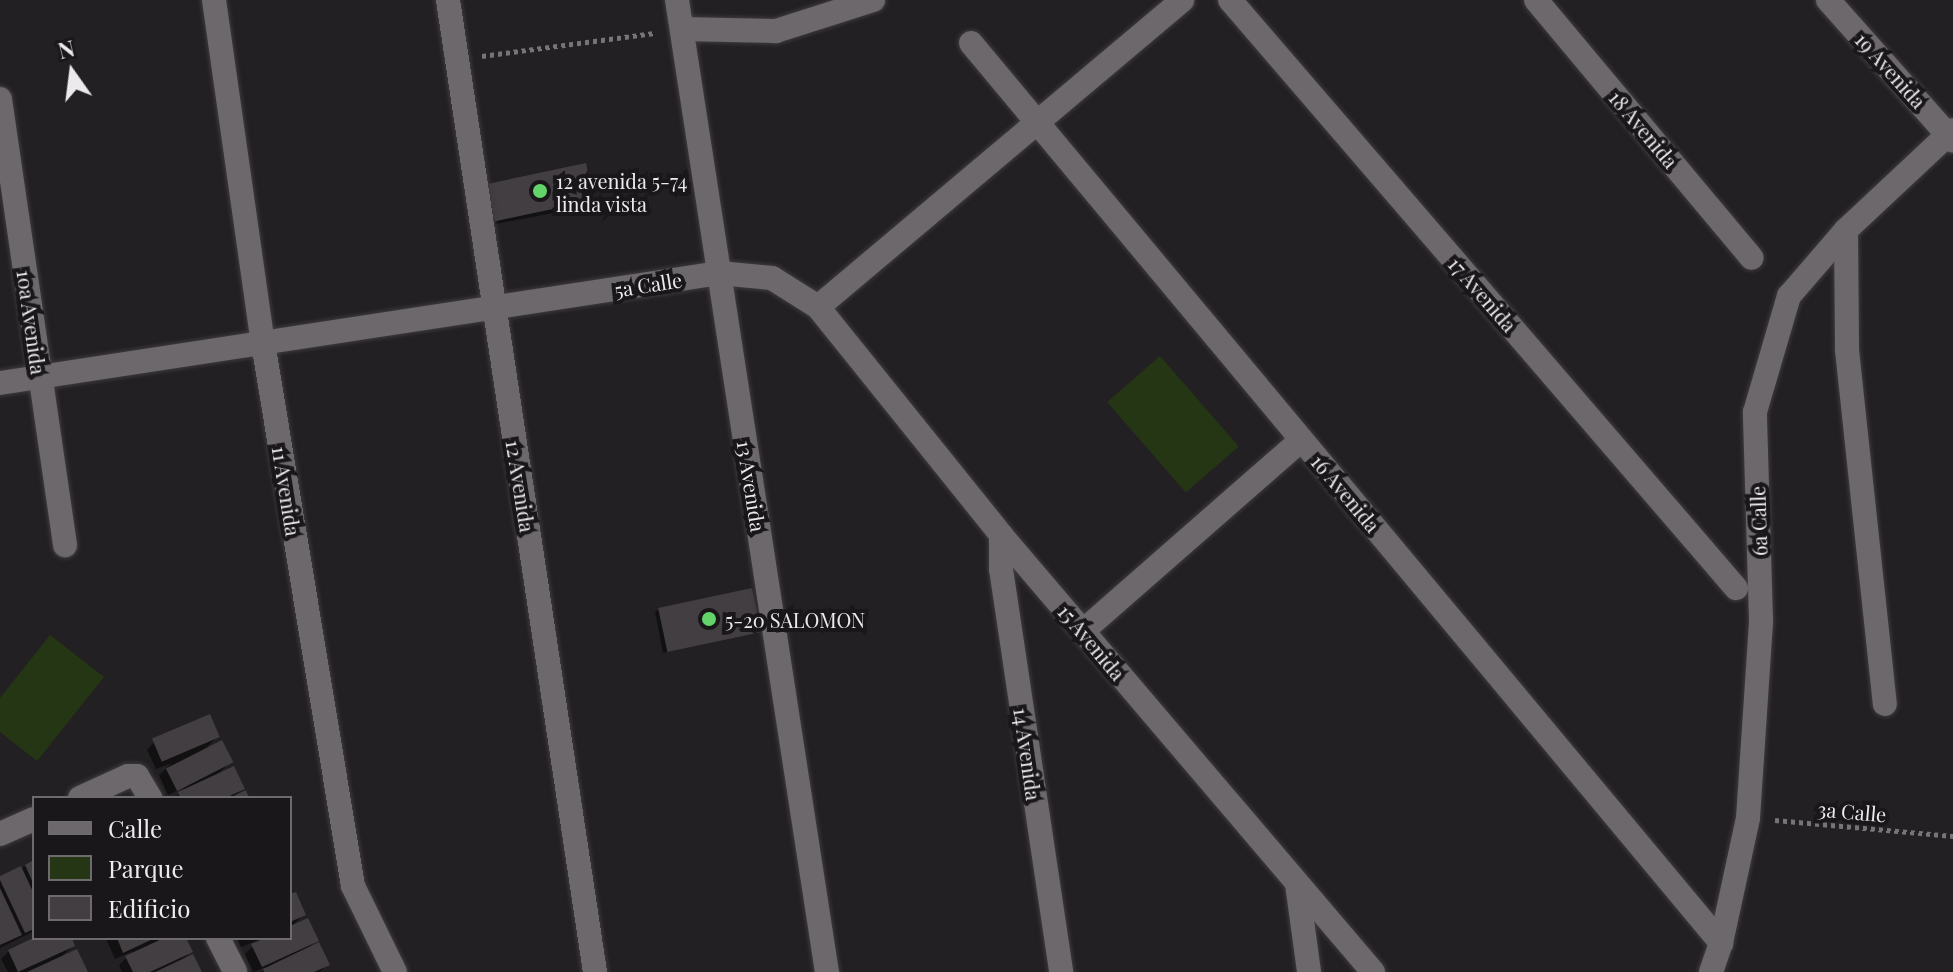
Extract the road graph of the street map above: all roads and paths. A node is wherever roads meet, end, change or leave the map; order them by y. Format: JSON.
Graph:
{"nodes":[{"id":1,"x":214,"y":0,"type":"edge"},
{"id":2,"x":448,"y":0,"type":"edge"},
{"id":3,"x":677,"y":0,"type":"edge"},
{"id":4,"x":873,"y":0,"type":"edge"},
{"id":5,"x":1182,"y":0,"type":"edge"},
{"id":6,"x":1230,"y":0,"type":"edge"},
{"id":7,"x":1536,"y":0,"type":"edge"},
{"id":8,"x":1828,"y":0,"type":"edge"},
{"id":9,"x":682,"y":29,"type":"junction"},
{"id":10,"x":971,"y":43,"type":"dead end"},
{"id":11,"x":457,"y":59,"type":"junction"},
{"id":12,"x":0,"y":99,"type":"edge"},
{"id":13,"x":1036,"y":123,"type":"junction"},
{"id":14,"x":1951,"y":135,"type":"edge"},
{"id":15,"x":1846,"y":230,"type":"junction"},
{"id":16,"x":1752,"y":258,"type":"dead end"},
{"id":17,"x":719,"y":273,"type":"junction"},
{"id":18,"x":818,"y":307,"type":"junction"},
{"id":19,"x":493,"y":308,"type":"junction"},
{"id":20,"x":263,"y":343,"type":"junction"},
{"id":21,"x":40,"y":377,"type":"junction"},
{"id":22,"x":0,"y":383,"type":"edge"},
{"id":23,"x":1301,"y":440,"type":"junction"},
{"id":24,"x":1001,"y":535,"type":"junction"},
{"id":25,"x":65,"y":545,"type":"dead end"},
{"id":26,"x":1736,"y":588,"type":"dead end"},
{"id":27,"x":1083,"y":631,"type":"junction"},
{"id":28,"x":1885,"y":704,"type":"dead end"},
{"id":29,"x":146,"y":791,"type":"edge"},
{"id":30,"x":84,"y":796,"type":"edge"},
{"id":31,"x":1748,"y":818,"type":"junction"},
{"id":32,"x":32,"y":820,"type":"edge"},
{"id":33,"x":0,"y":834,"type":"edge"},
{"id":34,"x":1953,"y":836,"type":"edge"},
{"id":35,"x":1297,"y":884,"type":"junction"},
{"id":36,"x":219,"y":940,"type":"edge"},
{"id":37,"x":1721,"y":943,"type":"junction"},
{"id":38,"x":235,"y":972,"type":"edge"},
{"id":39,"x":395,"y":972,"type":"edge"},
{"id":40,"x":595,"y":972,"type":"edge"},
{"id":41,"x":827,"y":972,"type":"edge"},
{"id":42,"x":1061,"y":972,"type":"edge"},
{"id":43,"x":1309,"y":972,"type":"edge"},
{"id":44,"x":1373,"y":972,"type":"edge"},
{"id":45,"x":1711,"y":972,"type":"edge"}],
"edges":[{"from":1,"to":20,"type":"street","name":"11 Avenida"},
{"from":2,"to":11,"type":"street","name":"12 Avenida"},
{"from":3,"to":9,"type":"street","name":"13 Avenida"},
{"from":4,"to":9,"type":"street"},
{"from":5,"to":13,"type":"street"},
{"from":6,"to":26,"type":"street","name":"17 Avenida"},
{"from":7,"to":16,"type":"street","name":"18 Avenida"},
{"from":8,"to":14,"type":"street","name":"19 Avenida"},
{"from":9,"to":11,"type":"path"},
{"from":9,"to":17,"type":"street","name":"13 Avenida"},
{"from":10,"to":13,"type":"street","name":"16 Avenida"},
{"from":11,"to":19,"type":"street","name":"12 Avenida"},
{"from":12,"to":21,"type":"street","name":"10a Avenida"},
{"from":13,"to":18,"type":"street"},
{"from":13,"to":23,"type":"street","name":"16 Avenida"},
{"from":14,"to":15,"type":"street","name":"6a Calle"},
{"from":15,"to":28,"type":"street"},
{"from":15,"to":31,"type":"street","name":"6a Calle"},
{"from":17,"to":18,"type":"street","name":"5a Calle"},
{"from":17,"to":19,"type":"street","name":"5a Calle"},
{"from":17,"to":41,"type":"street","name":"13 Avenida"},
{"from":18,"to":24,"type":"street","name":"15 Avenida"},
{"from":19,"to":20,"type":"street","name":"5a Calle"},
{"from":19,"to":40,"type":"street","name":"12 Avenida"},
{"from":20,"to":21,"type":"street","name":"5a Calle"},
{"from":20,"to":39,"type":"street","name":"11 Avenida"},
{"from":21,"to":22,"type":"street","name":"5a Calle"},
{"from":21,"to":25,"type":"street","name":"10a Avenida"},
{"from":23,"to":27,"type":"street"},
{"from":23,"to":37,"type":"street","name":"16 Avenida"},
{"from":24,"to":27,"type":"street","name":"15 Avenida"},
{"from":24,"to":42,"type":"street","name":"14 Avenida"},
{"from":27,"to":35,"type":"street","name":"15 Avenida"},
{"from":29,"to":30,"type":"street"},
{"from":31,"to":34,"type":"path","name":"3a Calle"},
{"from":31,"to":37,"type":"street","name":"6a Calle"},
{"from":32,"to":33,"type":"street"},
{"from":35,"to":43,"type":"street"},
{"from":35,"to":44,"type":"street","name":"15 Avenida"},
{"from":36,"to":38,"type":"street"},
{"from":37,"to":45,"type":"street","name":"6a Calle"}]}
